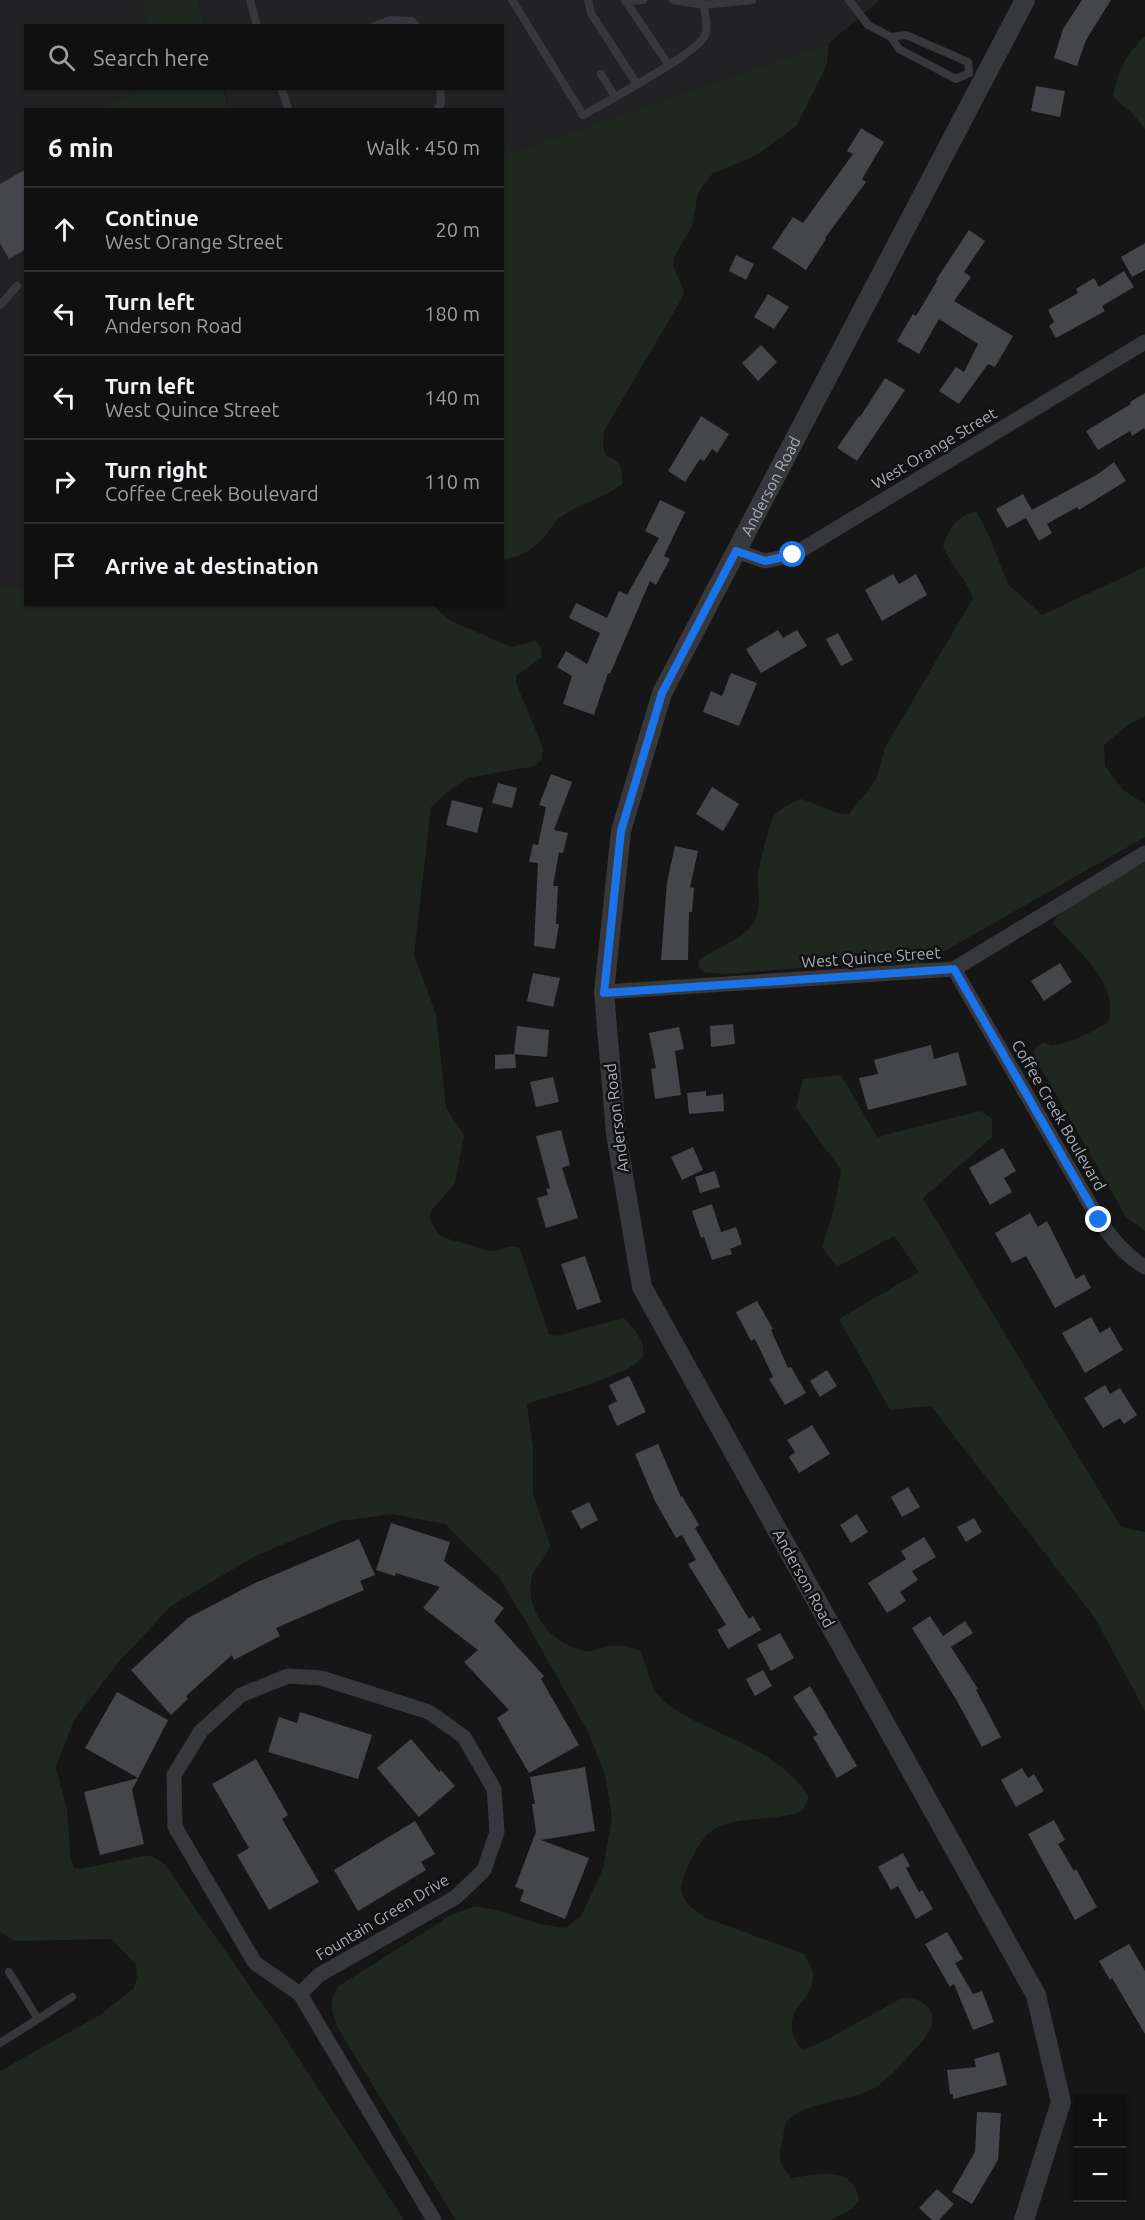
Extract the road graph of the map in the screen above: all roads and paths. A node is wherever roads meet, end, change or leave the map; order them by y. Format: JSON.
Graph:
{"nodes":[{"id":1,"x":250,"y":0,"type":"edge"},
{"id":2,"x":512,"y":0,"type":"edge"},
{"id":3,"x":588,"y":0,"type":"edge"},
{"id":4,"x":625,"y":0,"type":"edge"},
{"id":5,"x":643,"y":0,"type":"edge"},
{"id":6,"x":673,"y":0,"type":"edge"},
{"id":7,"x":752,"y":0,"type":"edge"},
{"id":8,"x":849,"y":0,"type":"edge"},
{"id":9,"x":1025,"y":0,"type":"edge"},
{"id":10,"x":704,"y":3,"type":"edge"},
{"id":11,"x":256,"y":24,"type":"edge"},
{"id":12,"x":380,"y":24,"type":"edge"},
{"id":13,"x":414,"y":24,"type":"edge"},
{"id":14,"x":891,"y":37,"type":"junction"},
{"id":15,"x":668,"y":64,"type":"junction"},
{"id":16,"x":601,"y":74,"type":"dead end"},
{"id":17,"x":976,"y":77,"type":"junction"},
{"id":18,"x":636,"y":83,"type":"junction"},
{"id":19,"x":282,"y":90,"type":"edge"},
{"id":20,"x":440,"y":90,"type":"edge"},
{"id":21,"x":615,"y":97,"type":"junction"},
{"id":22,"x":288,"y":108,"type":"edge"},
{"id":23,"x":438,"y":108,"type":"edge"},
{"id":24,"x":17,"y":286,"type":"dead end"},
{"id":25,"x":0,"y":305,"type":"edge"},
{"id":26,"x":1145,"y":342,"type":"edge"},
{"id":27,"x":736,"y":551,"type":"junction"},
{"id":28,"x":1145,"y":853,"type":"edge"},
{"id":29,"x":954,"y":969,"type":"junction"},
{"id":30,"x":604,"y":993,"type":"junction"},
{"id":31,"x":1145,"y":1268,"type":"edge"},
{"id":32,"x":9,"y":1972,"type":"dead end"},
{"id":33,"x":300,"y":1994,"type":"junction"},
{"id":34,"x":72,"y":1997,"type":"dead end"},
{"id":35,"x":38,"y":2019,"type":"junction"},
{"id":36,"x":0,"y":2043,"type":"edge"},
{"id":37,"x":435,"y":2220,"type":"edge"},
{"id":38,"x":1024,"y":2220,"type":"edge"}],
"edges":[{"from":1,"to":11,"type":"lane"},
{"from":2,"to":21,"type":"lane"},
{"from":3,"to":18,"type":"lane"},
{"from":4,"to":5,"type":"lane"},
{"from":4,"to":15,"type":"lane"},
{"from":6,"to":10,"type":"lane"},
{"from":7,"to":10,"type":"lane"},
{"from":8,"to":14,"type":"lane"},
{"from":9,"to":17,"type":"street","name":"Anderson Road"},
{"from":10,"to":15,"type":"lane"},
{"from":12,"to":13,"type":"lane"},
{"from":14,"to":17,"type":"lane"},
{"from":14,"to":17,"type":"lane"},
{"from":15,"to":18,"type":"lane"},
{"from":16,"to":21,"type":"lane"},
{"from":17,"to":27,"type":"street","name":"Anderson Road"},
{"from":18,"to":21,"type":"lane"},
{"from":19,"to":22,"type":"lane"},
{"from":20,"to":23,"type":"lane"},
{"from":24,"to":25,"type":"lane"},
{"from":26,"to":27,"type":"street","name":"West Orange Street"},
{"from":27,"to":30,"type":"street","name":"Anderson Road"},
{"from":28,"to":29,"type":"street","name":"West Quince Street"},
{"from":29,"to":30,"type":"street","name":"West Quince Street"},
{"from":29,"to":31,"type":"street","name":"Coffee Creek Boulevard"},
{"from":30,"to":38,"type":"street","name":"Anderson Road"},
{"from":32,"to":35,"type":"lane"},
{"from":33,"to":33,"type":"street","name":"Fountain Green Drive"},
{"from":33,"to":37,"type":"street","name":"Fountain Green Drive"},
{"from":34,"to":35,"type":"lane"},
{"from":35,"to":36,"type":"lane"}]}
